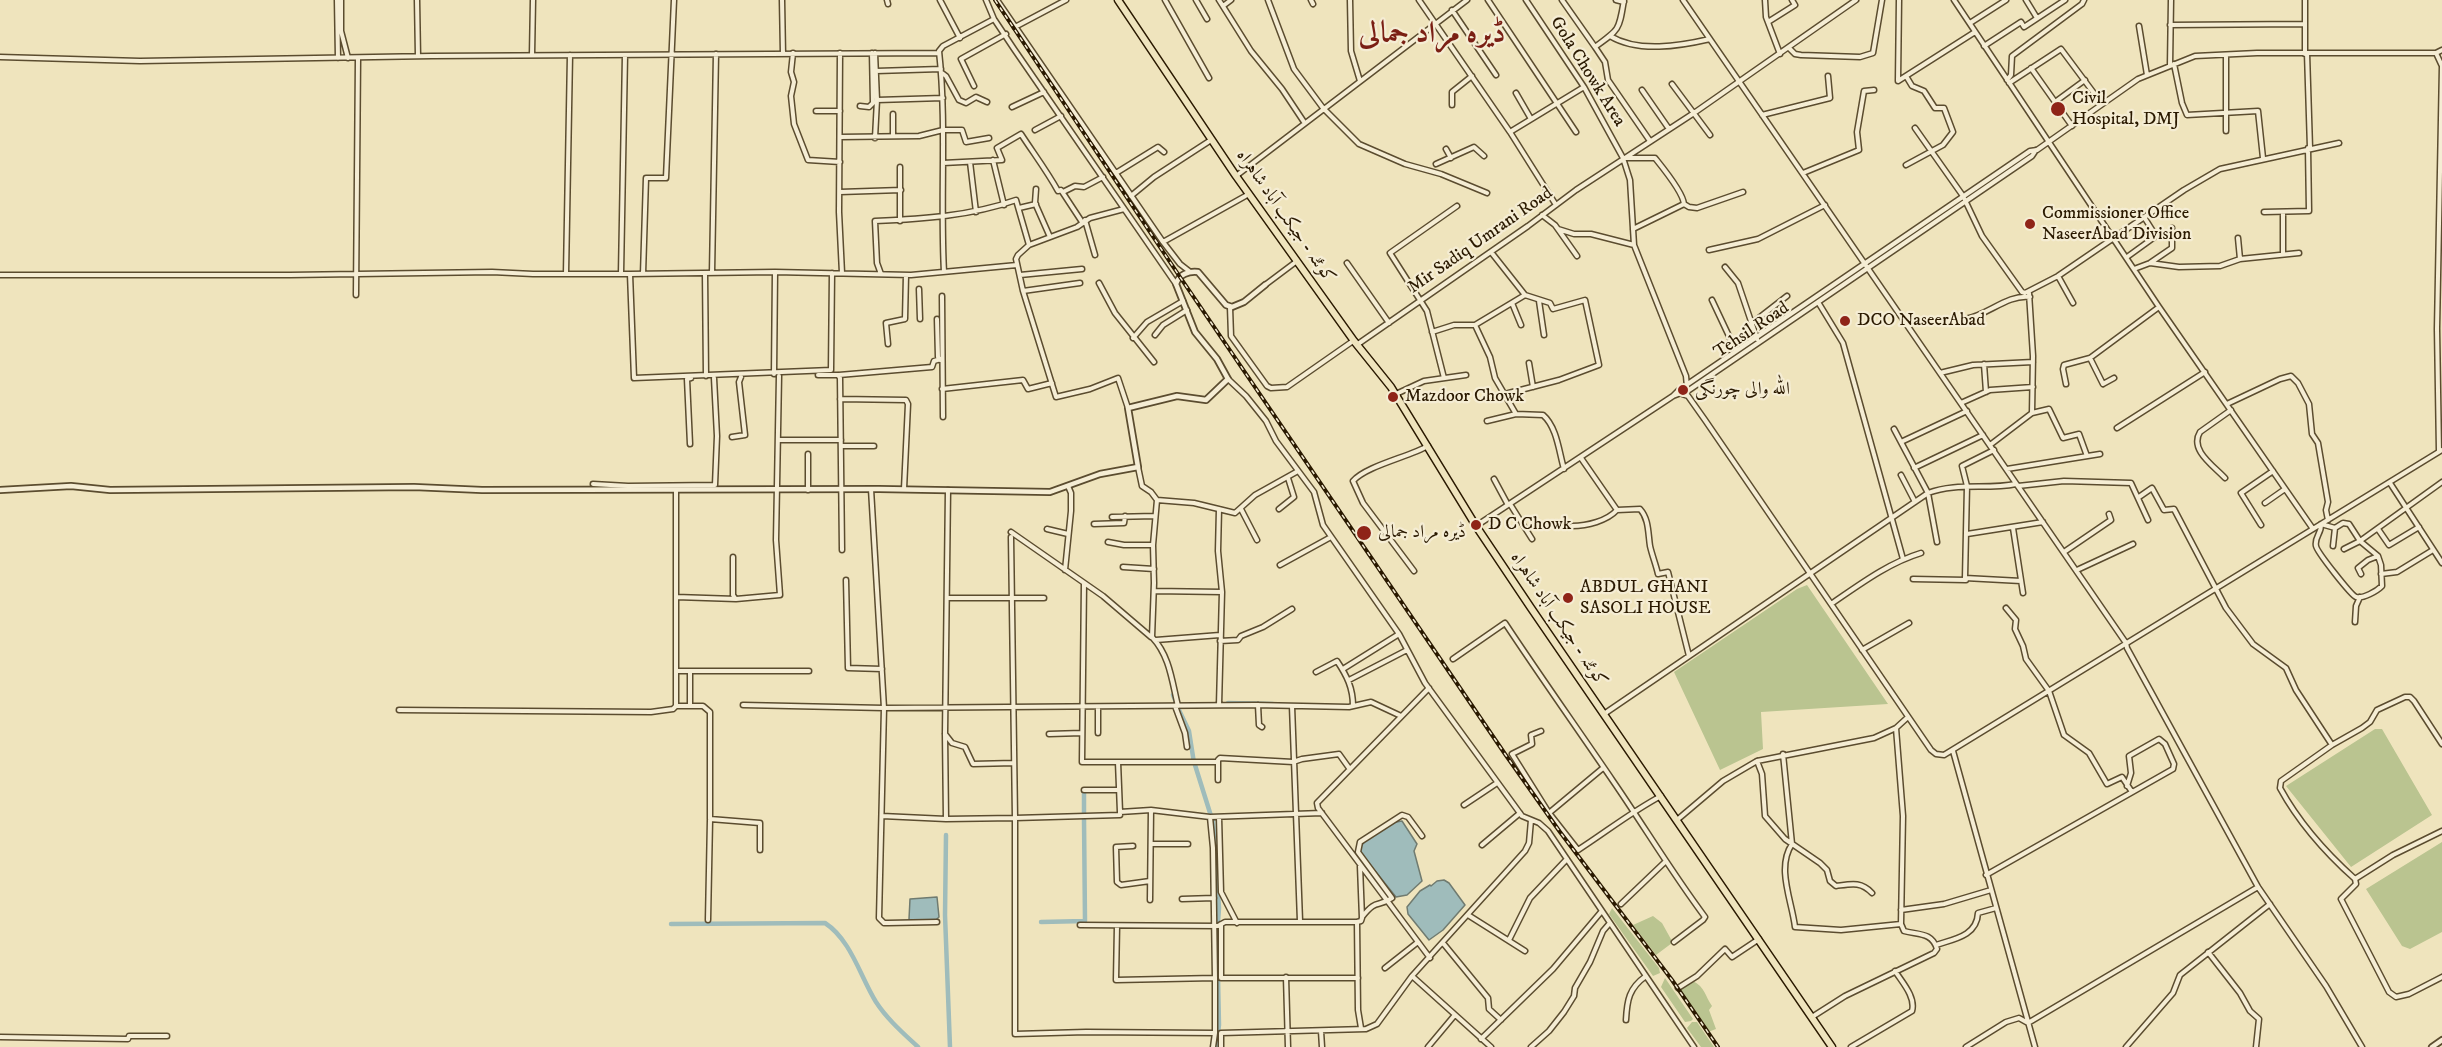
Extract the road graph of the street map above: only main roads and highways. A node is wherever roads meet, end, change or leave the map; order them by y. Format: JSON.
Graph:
{"nodes":[{"id":1,"x":1119,"y":0,"type":"edge"},
{"id":2,"x":1832,"y":1047,"type":"edge"}],
"edges":[{"from":1,"to":2,"type":"highway","name":"کوئٹہ - جیکب آباد شاہراہ"}]}
